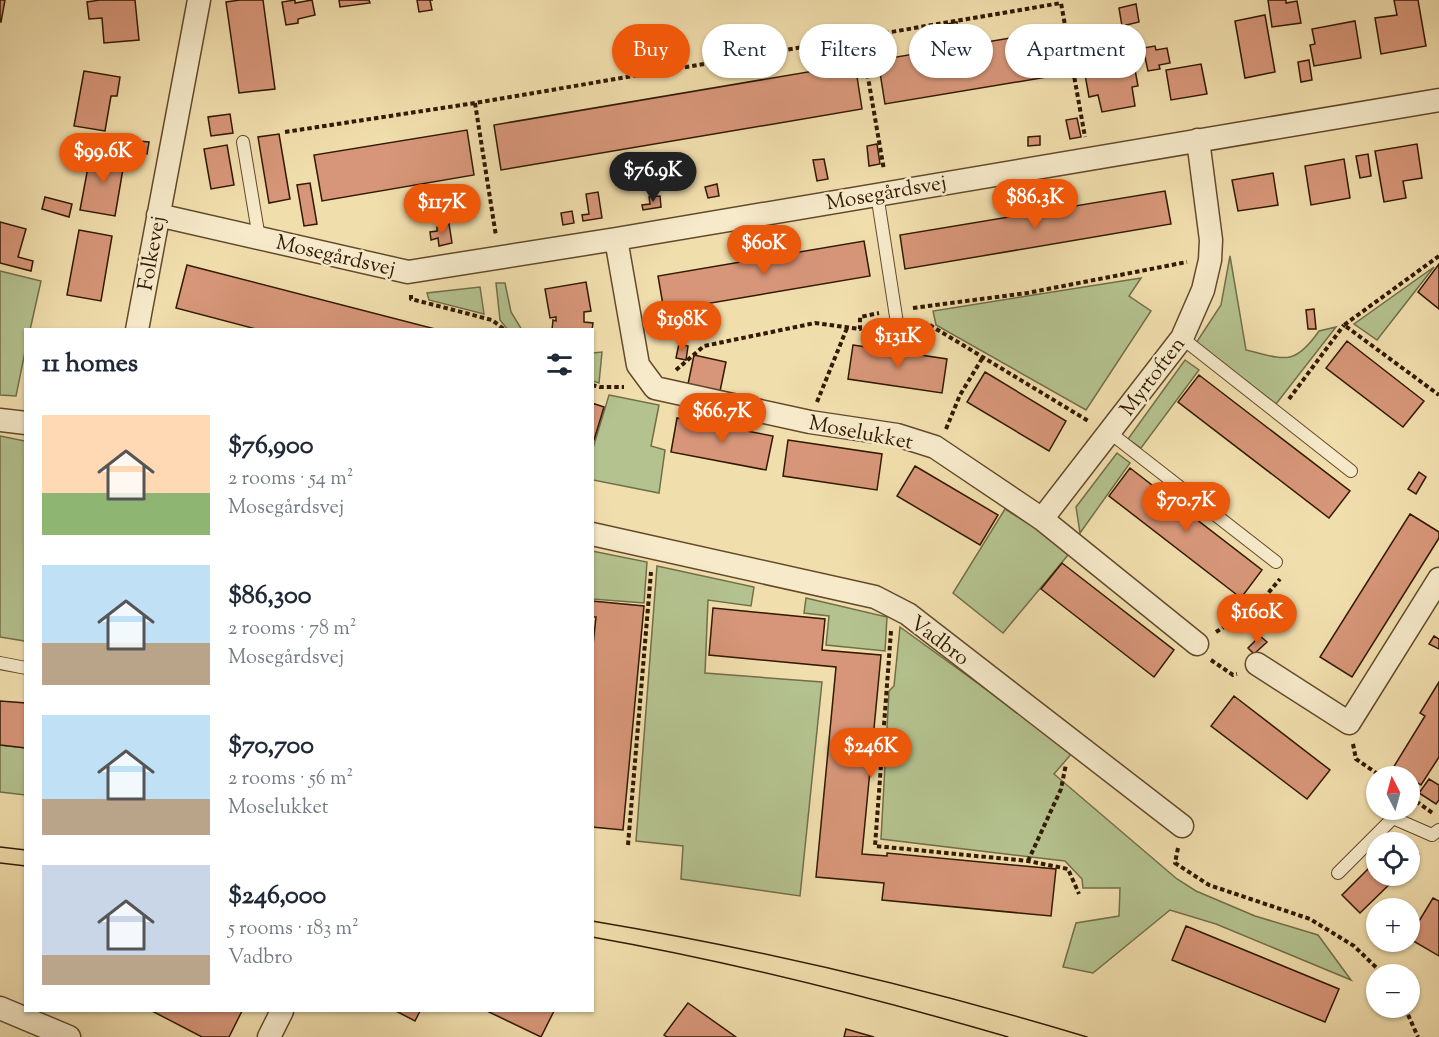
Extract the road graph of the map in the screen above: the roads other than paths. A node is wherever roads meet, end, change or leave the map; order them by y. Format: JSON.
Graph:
{"nodes":[{"id":1,"x":199,"y":0,"type":"edge"},
{"id":2,"x":1439,"y":100,"type":"edge"},
{"id":3,"x":1198,"y":140,"type":"junction"},
{"id":4,"x":243,"y":142,"type":"dead end"},
{"id":5,"x":882,"y":193,"type":"junction"},
{"id":6,"x":158,"y":215,"type":"junction"},
{"id":7,"x":259,"y":238,"type":"junction"},
{"id":8,"x":616,"y":239,"type":"junction"},
{"id":9,"x":897,"y":323,"type":"road end"},
{"id":10,"x":137,"y":328,"type":"edge"},
{"id":11,"x":1182,"y":338,"type":"junction"},
{"id":12,"x":0,"y":420,"type":"edge"},
{"id":13,"x":24,"y":423,"type":"edge"},
{"id":14,"x":1109,"y":432,"type":"junction"},
{"id":15,"x":1351,"y":471,"type":"dead end"},
{"id":16,"x":1042,"y":519,"type":"junction"},
{"id":17,"x":594,"y":534,"type":"edge"},
{"id":18,"x":1276,"y":562,"type":"road end"},
{"id":19,"x":1439,"y":579,"type":"edge"},
{"id":20,"x":1197,"y":644,"type":"road end"},
{"id":21,"x":0,"y":663,"type":"edge"},
{"id":22,"x":1257,"y":664,"type":"road end"},
{"id":23,"x":24,"y":668,"type":"edge"},
{"id":24,"x":1182,"y":826,"type":"road end"},
{"id":25,"x":1439,"y":830,"type":"edge"},
{"id":26,"x":1338,"y":873,"type":"dead end"},
{"id":27,"x":0,"y":1008,"type":"edge"},
{"id":28,"x":281,"y":1012,"type":"edge"},
{"id":29,"x":69,"y":1037,"type":"edge"},
{"id":30,"x":268,"y":1037,"type":"edge"}],
"edges":[{"from":1,"to":6,"type":"street","name":"Folkevej"},
{"from":2,"to":3,"type":"street","name":"Mosegårdsvej"},
{"from":3,"to":5,"type":"street","name":"Mosegårdsvej"},
{"from":3,"to":11,"type":"street","name":"Myrtoften"},
{"from":4,"to":7,"type":"lane"},
{"from":5,"to":8,"type":"street","name":"Mosegårdsvej"},
{"from":5,"to":9,"type":"lane"},
{"from":6,"to":7,"type":"street","name":"Mosegårdsvej"},
{"from":6,"to":10,"type":"street","name":"Folkevej"},
{"from":7,"to":8,"type":"street","name":"Mosegårdsvej"},
{"from":8,"to":16,"type":"street","name":"Moselukket"},
{"from":11,"to":14,"type":"street","name":"Myrtoften"},
{"from":11,"to":15,"type":"lane"},
{"from":12,"to":13,"type":"street"},
{"from":14,"to":16,"type":"street","name":"Myrtoften"},
{"from":14,"to":18,"type":"lane"},
{"from":16,"to":20,"type":"street","name":"Moselukket"},
{"from":17,"to":24,"type":"street","name":"Vadbro"},
{"from":19,"to":22,"type":"street"},
{"from":21,"to":23,"type":"lane"},
{"from":25,"to":26,"type":"lane"},
{"from":27,"to":29,"type":"street"},
{"from":28,"to":30,"type":"street"}]}
